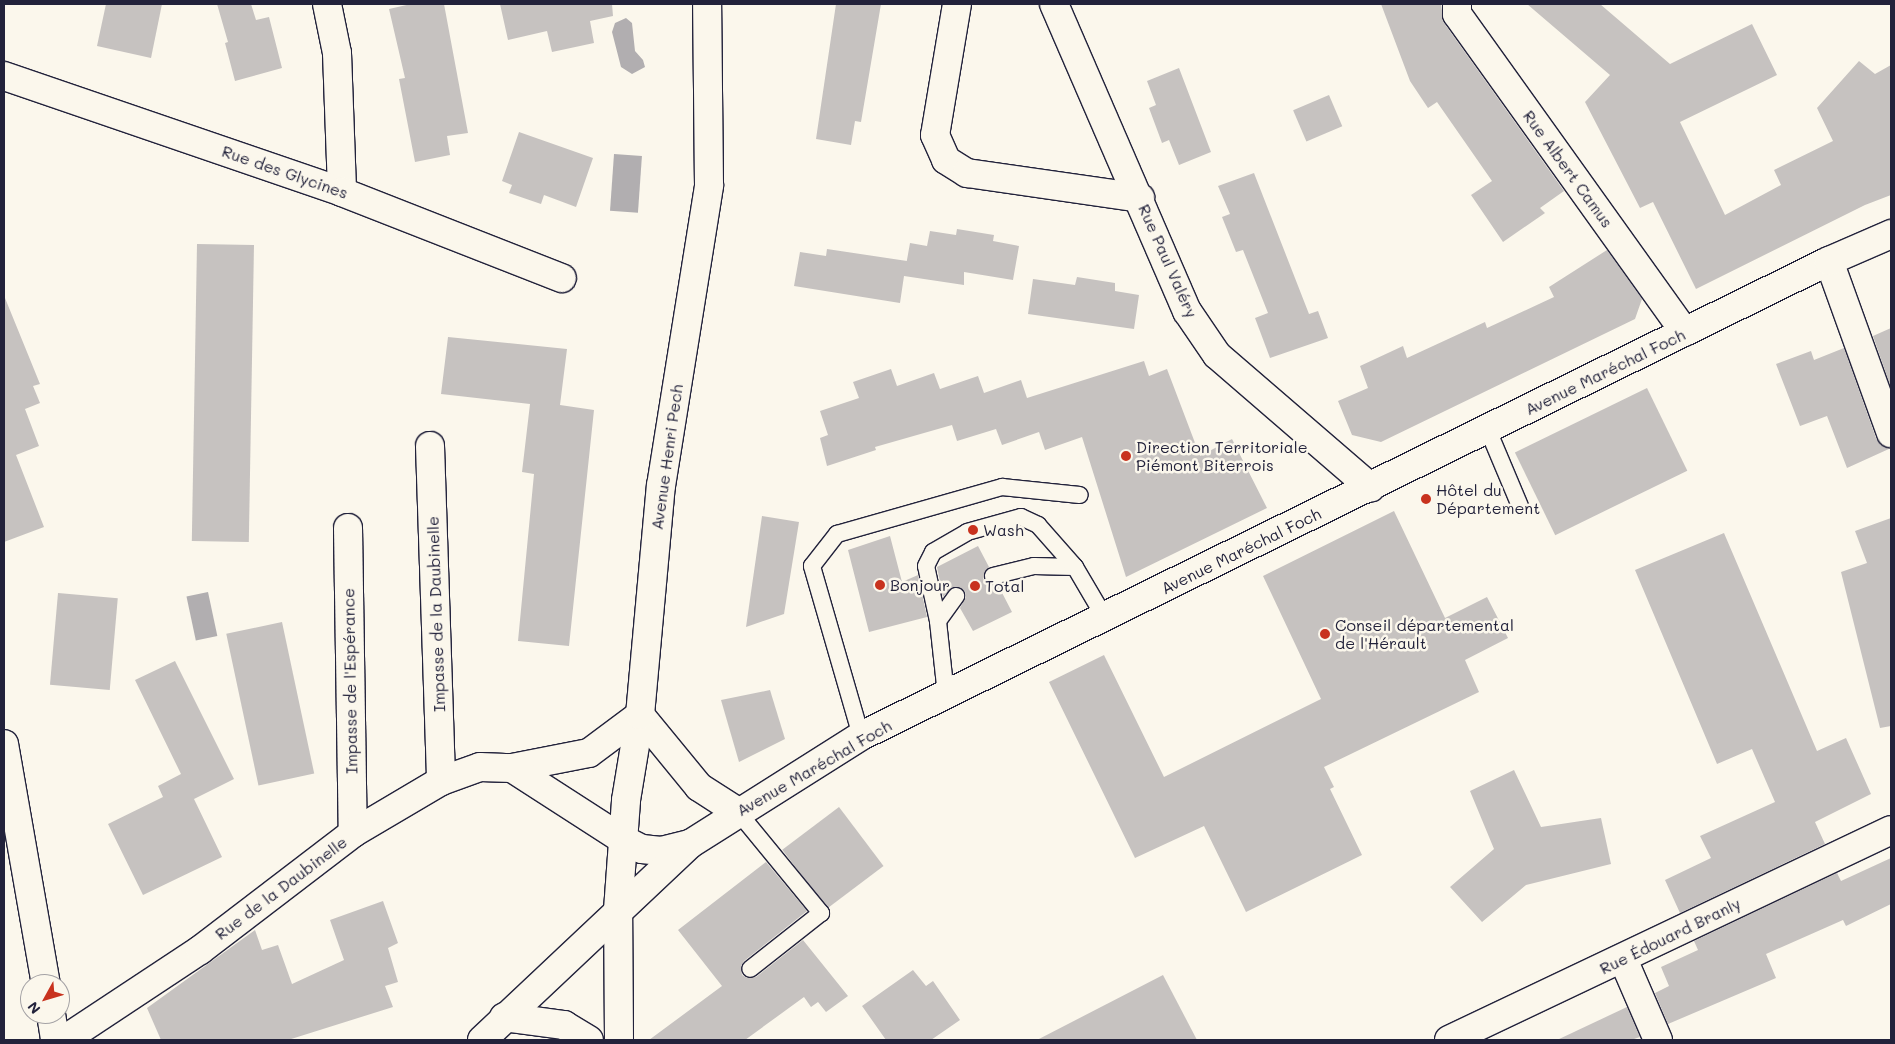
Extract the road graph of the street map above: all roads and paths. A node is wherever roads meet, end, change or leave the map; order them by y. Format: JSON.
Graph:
{"nodes":[{"id":1,"x":327,"y":4,"type":"edge"},
{"id":2,"x":707,"y":4,"type":"edge"},
{"id":3,"x":957,"y":4,"type":"edge"},
{"id":4,"x":1054,"y":4,"type":"edge"},
{"id":5,"x":1457,"y":4,"type":"edge"},
{"id":6,"x":4,"y":76,"type":"edge"},
{"id":7,"x":342,"y":192,"type":"junction"},
{"id":8,"x":1140,"y":198,"type":"junction"},
{"id":9,"x":1891,"y":234,"type":"edge"},
{"id":10,"x":1829,"y":261,"type":"junction"},
{"id":11,"x":562,"y":278,"type":"dead end"},
{"id":12,"x":1685,"y":332,"type":"junction"},
{"id":13,"x":1488,"y":430,"type":"junction"},
{"id":14,"x":1891,"y":433,"type":"edge"},
{"id":15,"x":430,"y":446,"type":"dead end"},
{"id":16,"x":1371,"y":488,"type":"junction"},
{"id":17,"x":1080,"y":495,"type":"dead end"},
{"id":18,"x":1520,"y":506,"type":"dead end"},
{"id":19,"x":348,"y":528,"type":"dead end"},
{"id":20,"x":1075,"y":567,"type":"junction"},
{"id":21,"x":993,"y":576,"type":"dead end"},
{"id":22,"x":956,"y":596,"type":"dead end"},
{"id":23,"x":1105,"y":618,"type":"junction"},
{"id":24,"x":938,"y":622,"type":"junction"},
{"id":25,"x":946,"y":695,"type":"junction"},
{"id":26,"x":640,"y":716,"type":"junction"},
{"id":27,"x":861,"y":736,"type":"junction"},
{"id":28,"x":4,"y":744,"type":"edge"},
{"id":29,"x":512,"y":768,"type":"junction"},
{"id":30,"x":441,"y":781,"type":"junction"},
{"id":31,"x":738,"y":812,"type":"junction"},
{"id":32,"x":1891,"y":830,"type":"edge"},
{"id":33,"x":353,"y":834,"type":"junction"},
{"id":34,"x":622,"y":838,"type":"junction"},
{"id":35,"x":690,"y":844,"type":"junction"},
{"id":36,"x":618,"y":910,"type":"junction"},
{"id":37,"x":1623,"y":959,"type":"junction"},
{"id":38,"x":750,"y":969,"type":"dead end"},
{"id":39,"x":44,"y":974,"type":"edge"},
{"id":40,"x":504,"y":1017,"type":"junction"},
{"id":41,"x":53,"y":1024,"type":"edge"},
{"id":42,"x":55,"y":1040,"type":"edge"},
{"id":43,"x":64,"y":1040,"type":"edge"},
{"id":44,"x":482,"y":1040,"type":"edge"},
{"id":45,"x":589,"y":1040,"type":"edge"},
{"id":46,"x":619,"y":1040,"type":"edge"},
{"id":47,"x":1449,"y":1040,"type":"edge"},
{"id":48,"x":1658,"y":1040,"type":"edge"}],
"edges":[{"from":1,"to":7,"type":"street"},
{"from":2,"to":26,"type":"street","name":"Avenue Henri Pech"},
{"from":3,"to":8,"type":"street","name":"Rue Paul Valéry"},
{"from":4,"to":8,"type":"street","name":"Rue Paul Valéry"},
{"from":5,"to":12,"type":"street","name":"Rue Albert Camus"},
{"from":6,"to":7,"type":"street","name":"Rue des Glycines"},
{"from":7,"to":11,"type":"street","name":"Rue des Glycines"},
{"from":8,"to":16,"type":"street","name":"Rue Paul Valéry"},
{"from":9,"to":10,"type":"street","name":"Avenue Maréchal Foch"},
{"from":10,"to":12,"type":"street","name":"Avenue Maréchal Foch"},
{"from":10,"to":14,"type":"street"},
{"from":12,"to":13,"type":"street","name":"Avenue Maréchal Foch"},
{"from":13,"to":16,"type":"street","name":"Avenue Maréchal Foch"},
{"from":13,"to":18,"type":"lane"},
{"from":15,"to":30,"type":"street","name":"Impasse de la Daubinelle"},
{"from":16,"to":23,"type":"street","name":"Avenue Maréchal Foch"},
{"from":17,"to":27,"type":"lane"},
{"from":19,"to":33,"type":"street","name":"Impasse de l'Espérance"},
{"from":20,"to":21,"type":"lane"},
{"from":20,"to":23,"type":"lane"},
{"from":20,"to":24,"type":"lane"},
{"from":22,"to":24,"type":"lane"},
{"from":23,"to":25,"type":"street","name":"Avenue Maréchal Foch"},
{"from":24,"to":25,"type":"lane"},
{"from":25,"to":27,"type":"street","name":"Avenue Maréchal Foch"},
{"from":26,"to":29,"type":"street","name":"Rue de la Daubinelle"},
{"from":26,"to":31,"type":"street"},
{"from":26,"to":34,"type":"street","name":"Avenue Henri Pech"},
{"from":27,"to":31,"type":"street","name":"Avenue Maréchal Foch"},
{"from":28,"to":39,"type":"street"},
{"from":29,"to":30,"type":"street","name":"Rue de la Daubinelle"},
{"from":29,"to":34,"type":"street"},
{"from":30,"to":33,"type":"street","name":"Rue de la Daubinelle"},
{"from":31,"to":35,"type":"street","name":"Avenue Maréchal Foch"},
{"from":31,"to":38,"type":"lane"},
{"from":32,"to":37,"type":"street","name":"Rue Édouard Branly"},
{"from":33,"to":43,"type":"street","name":"Rue de la Daubinelle"},
{"from":34,"to":35,"type":"street"},
{"from":34,"to":36,"type":"street","name":"Avenue Henri Pech"},
{"from":35,"to":36,"type":"street","name":"Avenue Maréchal Foch"},
{"from":36,"to":40,"type":"street","name":"Avenue Maréchal Foch"},
{"from":36,"to":46,"type":"street","name":"Avenue Henri Pech"},
{"from":37,"to":47,"type":"street","name":"Rue Édouard Branly"},
{"from":37,"to":48,"type":"street"},
{"from":40,"to":44,"type":"street","name":"Avenue Maréchal Foch"},
{"from":40,"to":45,"type":"street"},
{"from":41,"to":42,"type":"street"}]}
